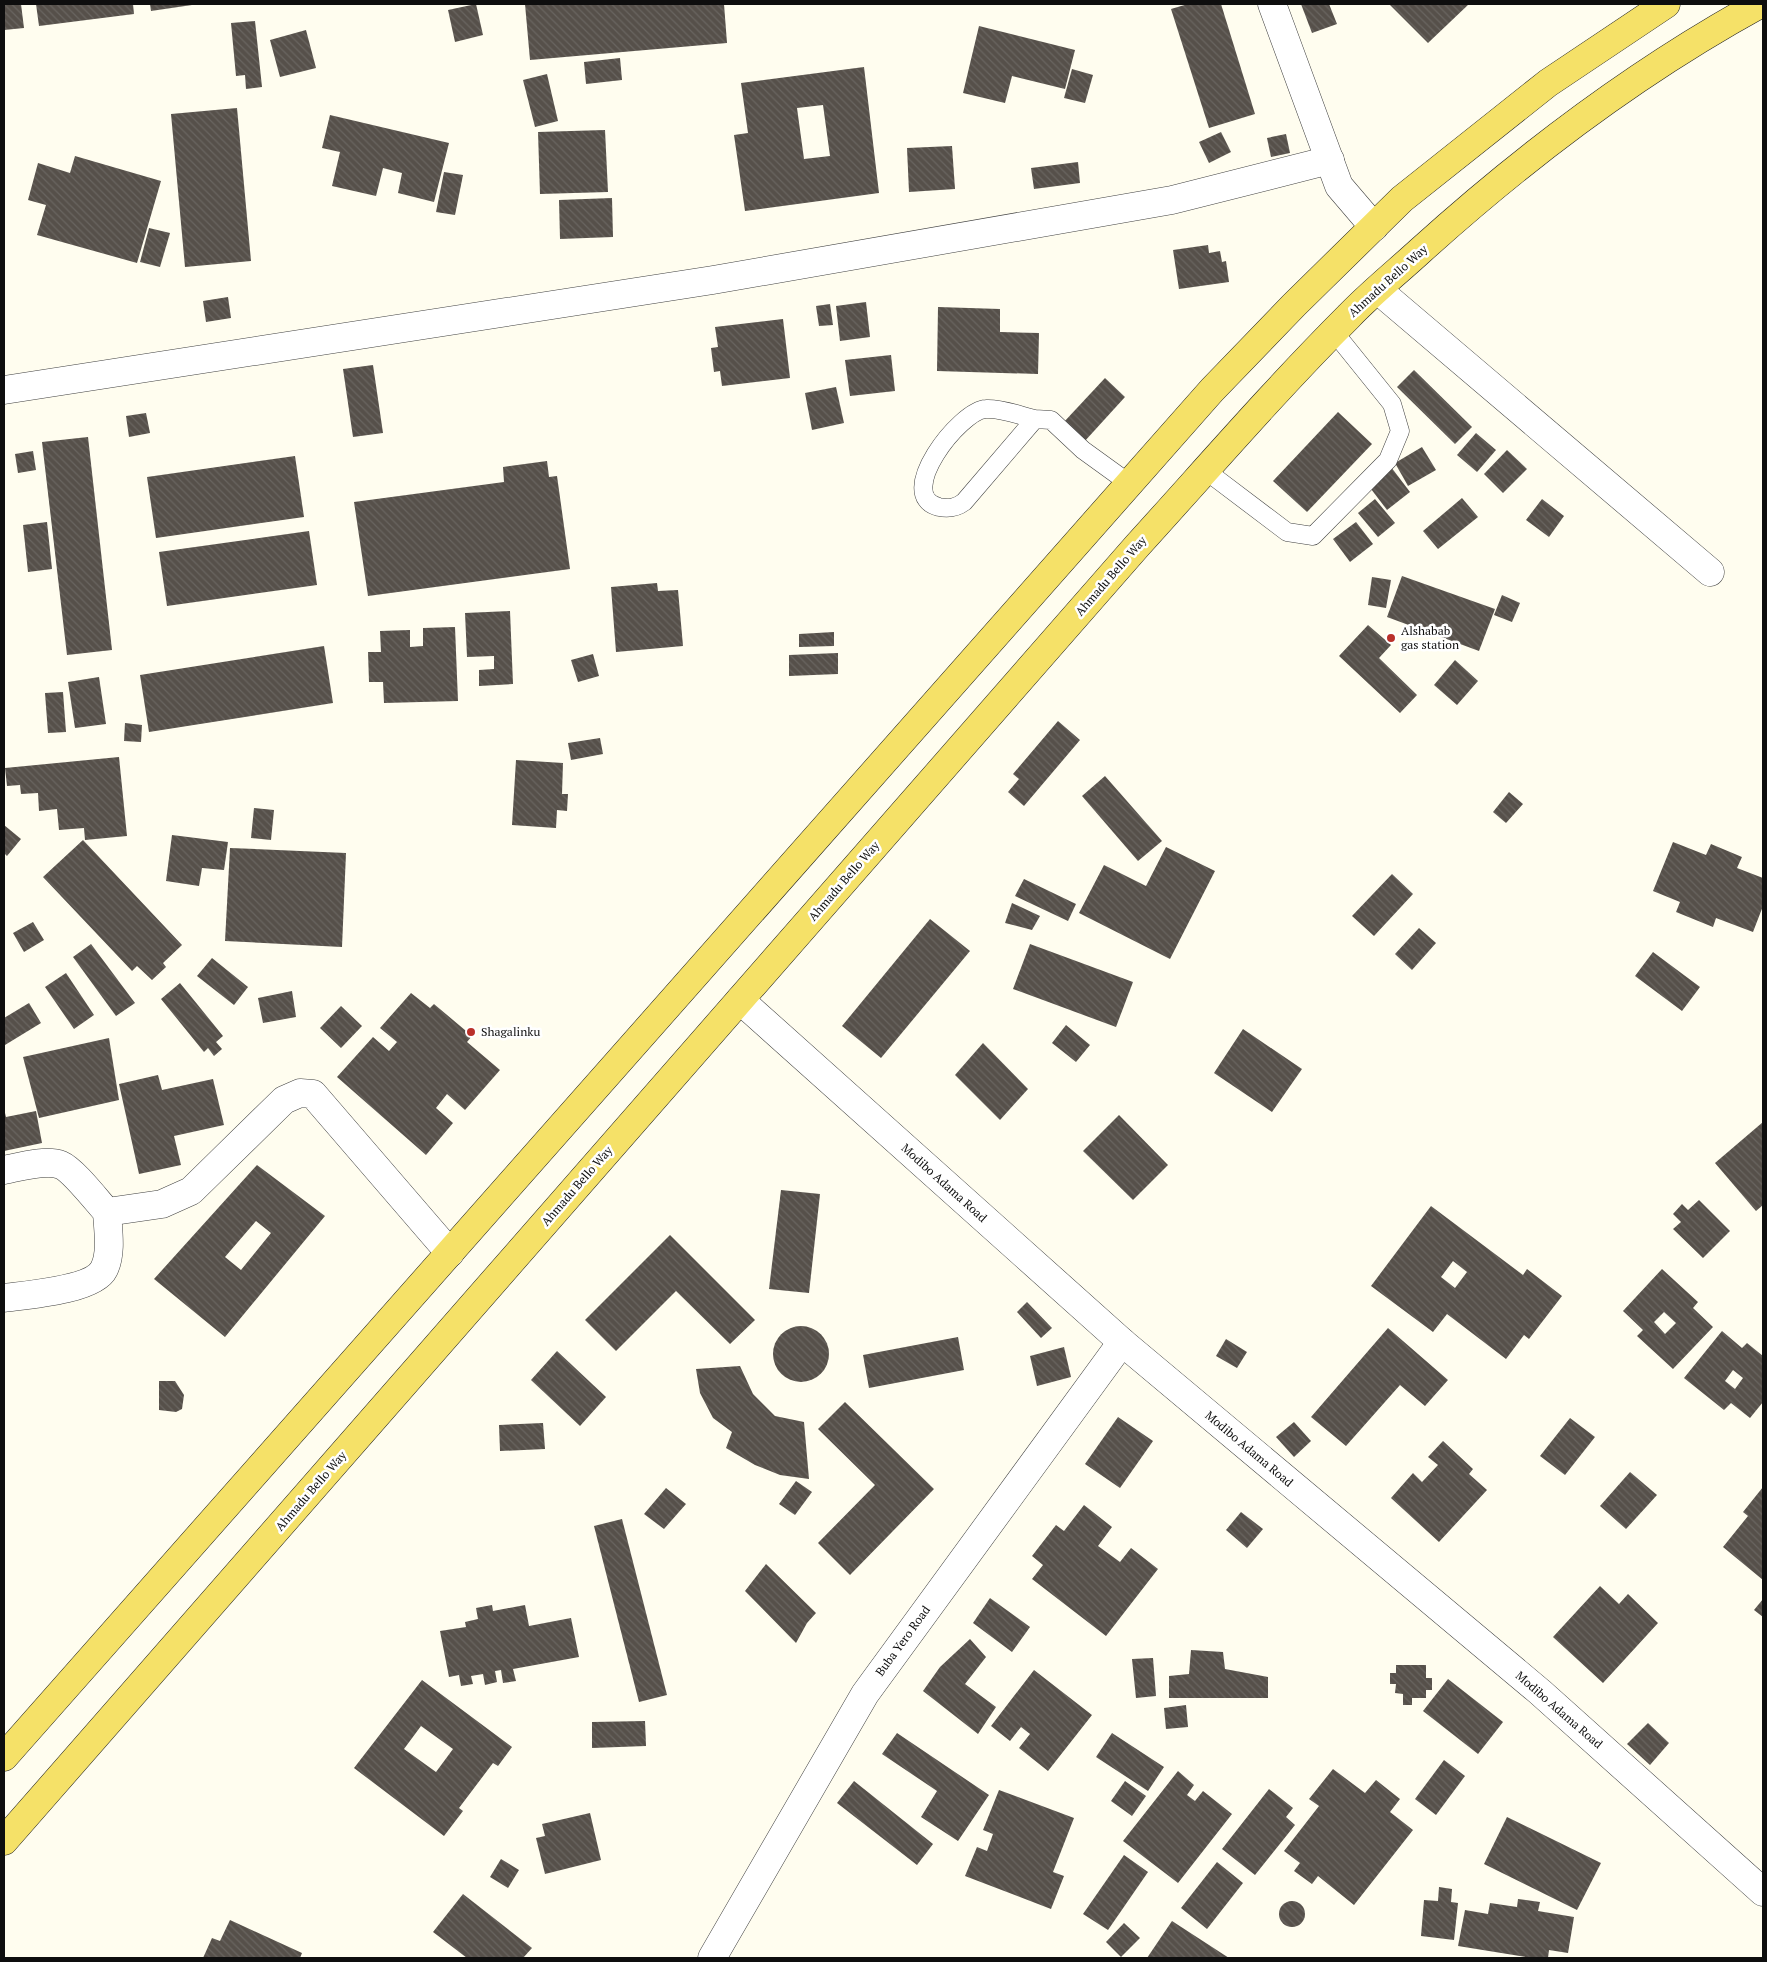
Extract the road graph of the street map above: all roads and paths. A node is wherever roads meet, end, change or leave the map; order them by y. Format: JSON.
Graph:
{"nodes":[{"id":1,"x":1272,"y":4,"type":"edge"},
{"id":2,"x":1666,"y":4,"type":"edge"},
{"id":3,"x":1760,"y":4,"type":"edge"},
{"id":4,"x":1330,"y":160,"type":"junction"},
{"id":5,"x":1374,"y":227,"type":"junction"},
{"id":6,"x":1378,"y":290,"type":"junction"},
{"id":7,"x":1334,"y":332,"type":"junction"},
{"id":8,"x":4,"y":390,"type":"edge"},
{"id":9,"x":1036,"y":419,"type":"junction"},
{"id":10,"x":1205,"y":470,"type":"junction"},
{"id":11,"x":1130,"y":484,"type":"junction"},
{"id":12,"x":1710,"y":572,"type":"dead end"},
{"id":13,"x":740,"y":1000,"type":"junction"},
{"id":14,"x":4,"y":1170,"type":"edge"},
{"id":15,"x":107,"y":1212,"type":"junction"},
{"id":16,"x":450,"y":1253,"type":"junction"},
{"id":17,"x":4,"y":1298,"type":"edge"},
{"id":18,"x":1122,"y":1342,"type":"junction"},
{"id":19,"x":4,"y":1757,"type":"edge"},
{"id":20,"x":4,"y":1841,"type":"edge"},
{"id":21,"x":1763,"y":1892,"type":"edge"},
{"id":22,"x":712,"y":1958,"type":"edge"}],
"edges":[{"from":1,"to":4,"type":"street"},
{"from":2,"to":5,"type":"main road"},
{"from":3,"to":6,"type":"main road","name":"Ahmadu Bello Way"},
{"from":4,"to":5,"type":"street"},
{"from":4,"to":8,"type":"street"},
{"from":5,"to":11,"type":"main road"},
{"from":6,"to":7,"type":"main road","name":"Ahmadu Bello Way"},
{"from":6,"to":12,"type":"street"},
{"from":7,"to":10,"type":"main road","name":"Ahmadu Bello Way"},
{"from":7,"to":10,"type":"lane"},
{"from":9,"to":9,"type":"lane"},
{"from":9,"to":11,"type":"lane"},
{"from":10,"to":13,"type":"main road","name":"Ahmadu Bello Way"},
{"from":11,"to":16,"type":"main road"},
{"from":13,"to":18,"type":"street","name":"Modibo Adama Road"},
{"from":13,"to":20,"type":"main road","name":"Ahmadu Bello Way"},
{"from":14,"to":15,"type":"street"},
{"from":15,"to":16,"type":"street"},
{"from":15,"to":17,"type":"street"},
{"from":16,"to":19,"type":"main road"},
{"from":18,"to":21,"type":"street","name":"Modibo Adama Road"},
{"from":18,"to":22,"type":"street","name":"Buba Yero Road"}]}
